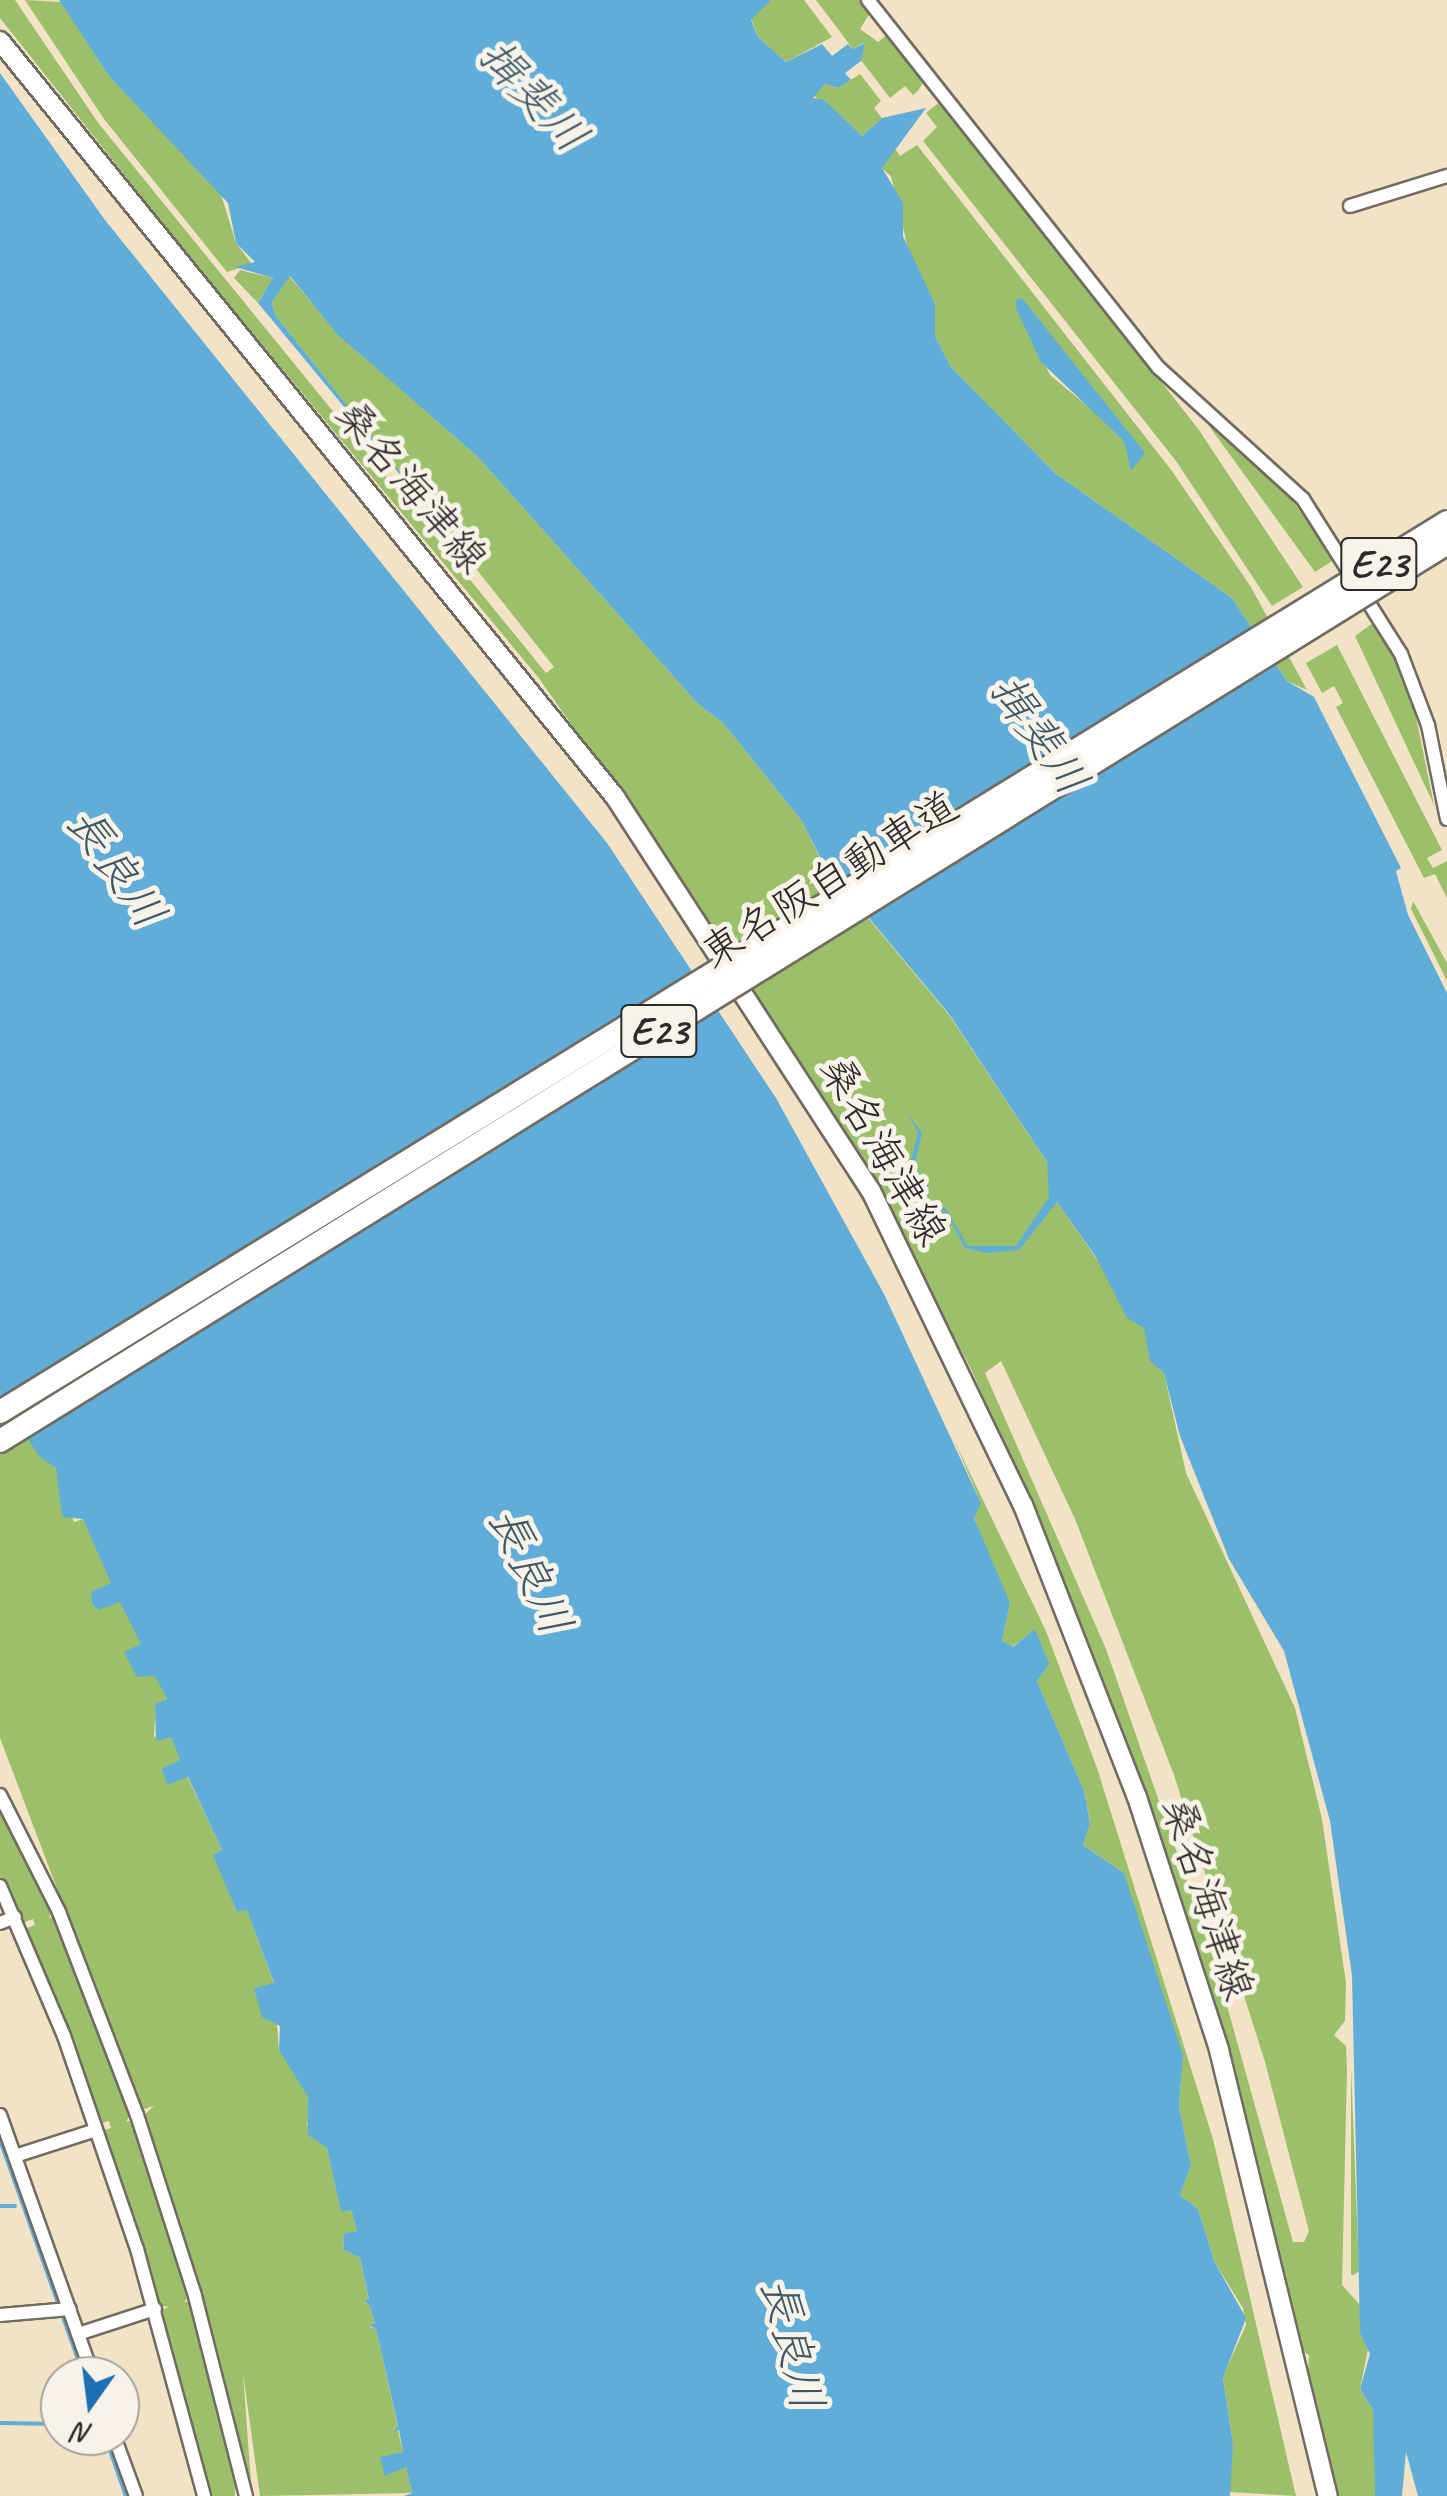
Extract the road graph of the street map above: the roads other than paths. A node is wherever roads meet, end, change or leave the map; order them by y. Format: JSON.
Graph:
{"nodes":[{"id":1,"x":868,"y":0,"type":"edge"},
{"id":2,"x":0,"y":41,"type":"edge"},
{"id":3,"x":1447,"y":176,"type":"edge"},
{"id":4,"x":1350,"y":206,"type":"dead end"},
{"id":5,"x":1447,"y":522,"type":"edge"},
{"id":6,"x":1447,"y":543,"type":"edge"},
{"id":7,"x":1447,"y":819,"type":"edge"},
{"id":8,"x":0,"y":1412,"type":"edge"},
{"id":9,"x":0,"y":1441,"type":"edge"},
{"id":10,"x":0,"y":1795,"type":"edge"},
{"id":11,"x":0,"y":1886,"type":"edge"},
{"id":12,"x":15,"y":1917,"type":"junction"},
{"id":13,"x":0,"y":1923,"type":"edge"},
{"id":14,"x":0,"y":2115,"type":"edge"},
{"id":15,"x":96,"y":2130,"type":"junction"},
{"id":16,"x":15,"y":2156,"type":"junction"},
{"id":17,"x":154,"y":2309,"type":"junction"},
{"id":18,"x":63,"y":2311,"type":"junction"},
{"id":19,"x":0,"y":2315,"type":"edge"},
{"id":20,"x":78,"y":2334,"type":"junction"},
{"id":21,"x":86,"y":2356,"type":"edge"},
{"id":22,"x":121,"y":2456,"type":"edge"},
{"id":23,"x":136,"y":2496,"type":"edge"},
{"id":24,"x":204,"y":2496,"type":"edge"},
{"id":25,"x":246,"y":2496,"type":"edge"},
{"id":26,"x":1328,"y":2496,"type":"edge"}],
"edges":[{"from":1,"to":7,"type":"street"},
{"from":2,"to":26,"type":"main road","name":"桑名海津線"},
{"from":3,"to":4,"type":"street"},
{"from":5,"to":8,"type":"highway","name":"東名阪自動車道","number":"E23","bridge":true},
{"from":6,"to":9,"type":"highway","name":"東名阪自動車道","number":"E23","bridge":true},
{"from":10,"to":25,"type":"street"},
{"from":11,"to":12,"type":"street"},
{"from":12,"to":13,"type":"street"},
{"from":12,"to":15,"type":"street"},
{"from":14,"to":16,"type":"street"},
{"from":15,"to":16,"type":"street"},
{"from":15,"to":17,"type":"street"},
{"from":16,"to":18,"type":"street"},
{"from":17,"to":20,"type":"street"},
{"from":17,"to":24,"type":"street"},
{"from":18,"to":19,"type":"street"},
{"from":18,"to":20,"type":"street"},
{"from":20,"to":21,"type":"street"},
{"from":22,"to":23,"type":"street"}]}
